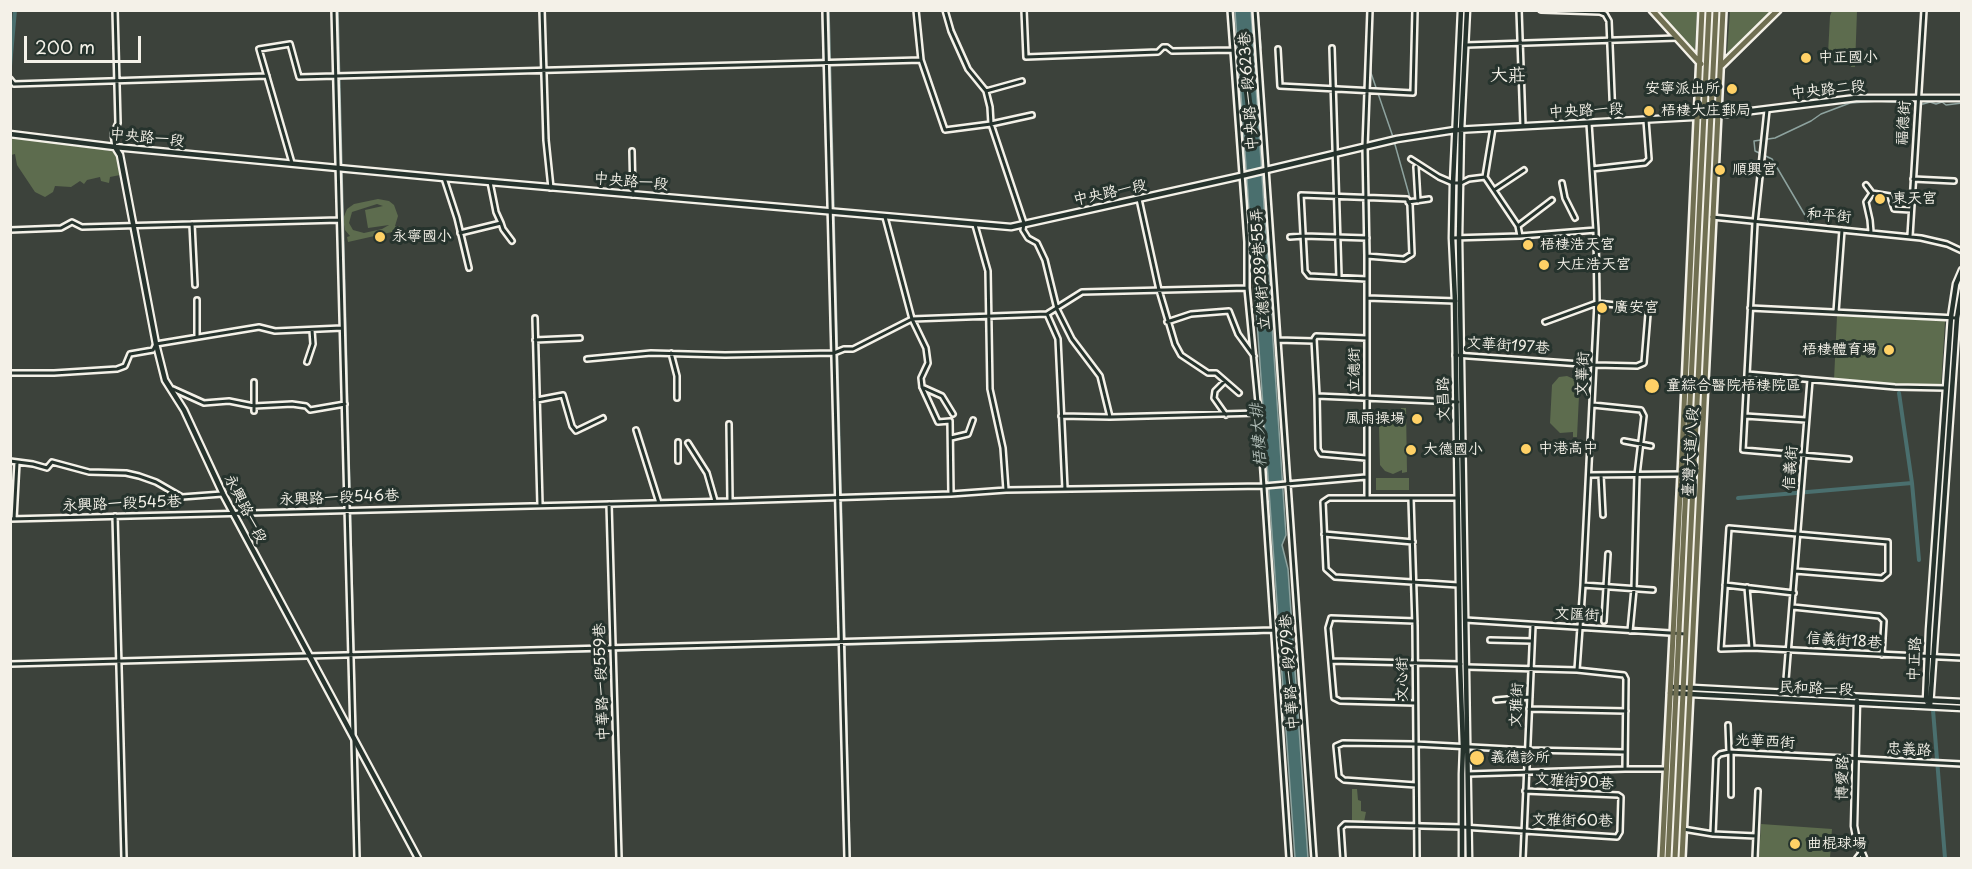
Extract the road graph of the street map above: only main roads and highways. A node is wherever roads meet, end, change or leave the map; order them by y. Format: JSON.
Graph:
{"nodes":[{"id":1,"x":1652,"y":10,"type":"edge"},
{"id":2,"x":1702,"y":10,"type":"edge"},
{"id":3,"x":1709,"y":10,"type":"edge"},
{"id":4,"x":1716,"y":10,"type":"edge"},
{"id":5,"x":1723,"y":10,"type":"edge"},
{"id":6,"x":1778,"y":10,"type":"edge"},
{"id":7,"x":1700,"y":64,"type":"junction"},
{"id":8,"x":1707,"y":65,"type":"junction"},
{"id":9,"x":1721,"y":66,"type":"junction"},
{"id":10,"x":1704,"y":116,"type":"junction"},
{"id":11,"x":1691,"y":474,"type":"junction"},
{"id":12,"x":1680,"y":691,"type":"junction"},
{"id":13,"x":1666,"y":828,"type":"junction"},
{"id":14,"x":1680,"y":829,"type":"junction"},
{"id":15,"x":1662,"y":858,"type":"edge"},
{"id":16,"x":1668,"y":858,"type":"edge"},
{"id":17,"x":1676,"y":858,"type":"edge"},
{"id":18,"x":1682,"y":858,"type":"edge"}],
"edges":[{"from":1,"to":7,"type":"main road"},
{"from":2,"to":7,"type":"main road","name":"臺灣大道八段"},
{"from":3,"to":8,"type":"main road","name":"臺灣大道八段"},
{"from":4,"to":10,"type":"main road","name":"臺灣大道八段"},
{"from":5,"to":9,"type":"main road","name":"臺灣大道八段"},
{"from":6,"to":9,"type":"main road"},
{"from":7,"to":8,"type":"main road"},
{"from":7,"to":10,"type":"main road","name":"臺灣大道八段"},
{"from":8,"to":10,"type":"main road","name":"臺灣大道八段"},
{"from":9,"to":11,"type":"main road","name":"臺灣大道八段"},
{"from":10,"to":11,"type":"main road","name":"臺灣大道八段"},
{"from":10,"to":11,"type":"main road","name":"臺灣大道八段"},
{"from":10,"to":11,"type":"main road","name":"臺灣大道八段"},
{"from":11,"to":12,"type":"main road","name":"臺灣大道八段"},
{"from":11,"to":12,"type":"main road","name":"臺灣大道八段"},
{"from":12,"to":13,"type":"main road","name":"臺灣大道八段"},
{"from":12,"to":13,"type":"main road","name":"臺灣大道八段"},
{"from":12,"to":14,"type":"main road","name":"臺灣大道八段"},
{"from":13,"to":15,"type":"main road","name":"臺灣大道八段"},
{"from":13,"to":16,"type":"main road","name":"臺灣大道八段"},
{"from":14,"to":17,"type":"main road","name":"臺灣大道八段"},
{"from":14,"to":18,"type":"main road","name":"臺灣大道八段"}]}
